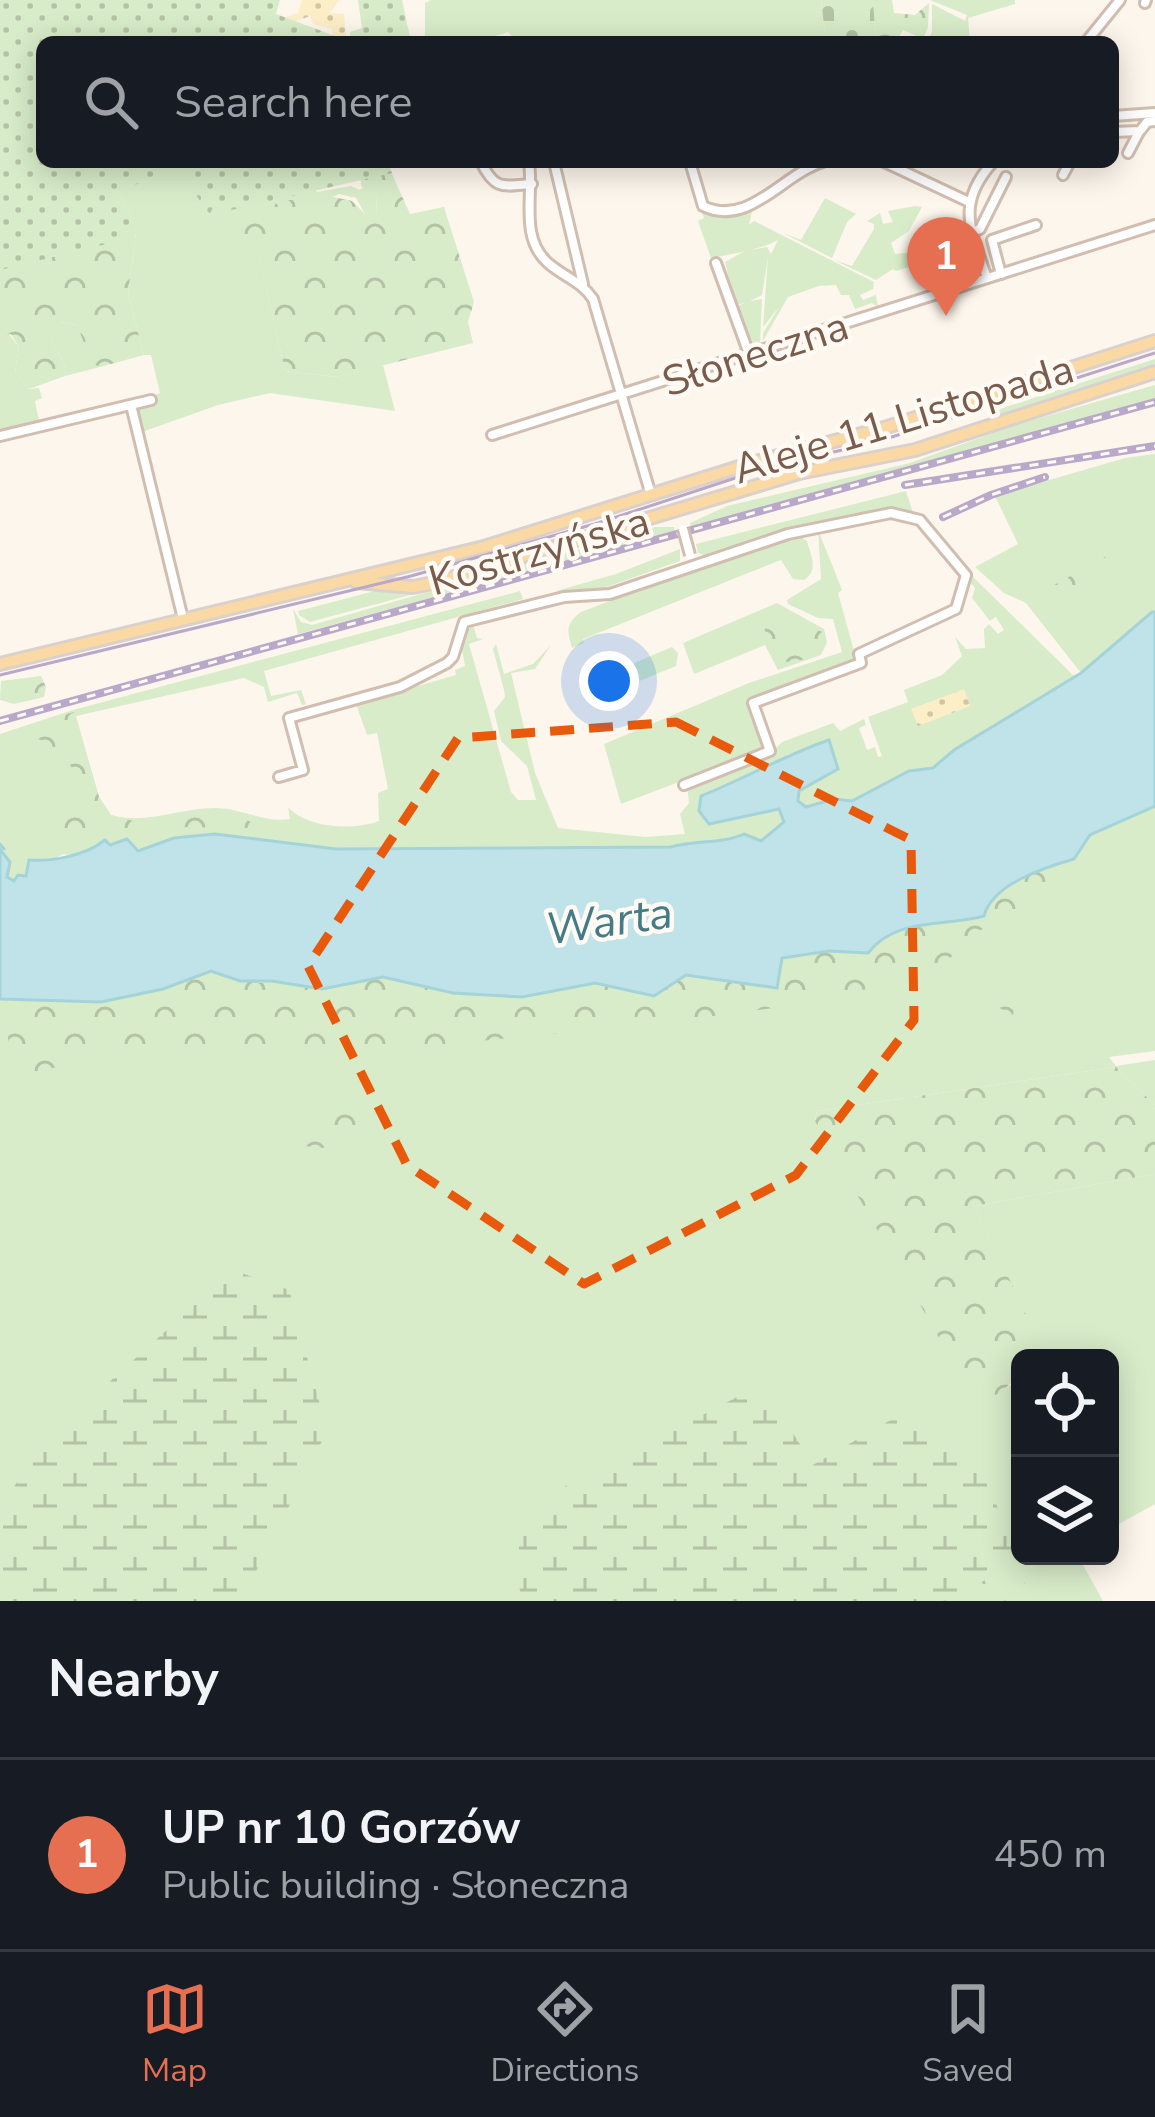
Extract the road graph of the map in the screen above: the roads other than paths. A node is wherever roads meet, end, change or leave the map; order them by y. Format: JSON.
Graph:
{"nodes":[{"id":1,"x":1120,"y":0,"type":"edge"},
{"id":2,"x":1091,"y":36,"type":"edge"},
{"id":3,"x":1119,"y":116,"type":"edge"},
{"id":4,"x":1155,"y":117,"type":"edge"},
{"id":5,"x":1140,"y":131,"type":"junction"},
{"id":6,"x":1119,"y":132,"type":"edge"},
{"id":7,"x":1128,"y":154,"type":"dead end"},
{"id":8,"x":485,"y":168,"type":"edge"},
{"id":9,"x":531,"y":168,"type":"edge"},
{"id":10,"x":555,"y":168,"type":"edge"},
{"id":11,"x":691,"y":168,"type":"edge"},
{"id":12,"x":808,"y":168,"type":"edge"},
{"id":13,"x":896,"y":168,"type":"edge"},
{"id":14,"x":988,"y":168,"type":"edge"},
{"id":15,"x":1067,"y":168,"type":"edge"},
{"id":16,"x":1064,"y":175,"type":"dead end"},
{"id":17,"x":1006,"y":177,"type":"dead end"},
{"id":18,"x":532,"y":184,"type":"junction"},
{"id":19,"x":969,"y":202,"type":"junction"},
{"id":20,"x":1036,"y":225,"type":"dead end"},
{"id":21,"x":1155,"y":225,"type":"edge"},
{"id":22,"x":972,"y":232,"type":"junction"},
{"id":23,"x":716,"y":263,"type":"dead end"},
{"id":24,"x":1001,"y":274,"type":"junction"},
{"id":25,"x":988,"y":278,"type":"junction"},
{"id":26,"x":584,"y":285,"type":"junction"},
{"id":27,"x":1155,"y":340,"type":"edge"},
{"id":28,"x":749,"y":354,"type":"junction"},
{"id":29,"x":1155,"y":373,"type":"edge"},
{"id":30,"x":622,"y":395,"type":"junction"},
{"id":31,"x":151,"y":400,"type":"dead end"},
{"id":32,"x":131,"y":405,"type":"junction"},
{"id":33,"x":884,"y":428,"type":"junction"},
{"id":34,"x":492,"y":435,"type":"dead end"},
{"id":35,"x":0,"y":436,"type":"edge"},
{"id":36,"x":821,"y":468,"type":"junction"},
{"id":37,"x":651,"y":495,"type":"junction"},
{"id":38,"x":677,"y":511,"type":"junction"},
{"id":39,"x":437,"y":560,"type":"junction"},
{"id":40,"x":691,"y":560,"type":"junction"},
{"id":41,"x":438,"y":582,"type":"junction"},
{"id":42,"x":329,"y":586,"type":"junction"},
{"id":43,"x":183,"y":621,"type":"junction"},
{"id":44,"x":0,"y":664,"type":"edge"},
{"id":45,"x":279,"y":777,"type":"dead end"},
{"id":46,"x":683,"y":785,"type":"dead end"}],
"edges":[{"from":1,"to":2,"type":"street"},
{"from":3,"to":4,"type":"street"},
{"from":4,"to":5,"type":"street"},
{"from":5,"to":6,"type":"street"},
{"from":5,"to":7,"type":"street"},
{"from":8,"to":18,"type":"street"},
{"from":9,"to":18,"type":"street"},
{"from":10,"to":26,"type":"street"},
{"from":11,"to":12,"type":"street"},
{"from":13,"to":19,"type":"street"},
{"from":14,"to":19,"type":"street"},
{"from":15,"to":16,"type":"street"},
{"from":17,"to":22,"type":"street"},
{"from":18,"to":26,"type":"street"},
{"from":19,"to":22,"type":"street"},
{"from":20,"to":24,"type":"street"},
{"from":21,"to":24,"type":"street","name":"Słoneczna"},
{"from":22,"to":25,"type":"street"},
{"from":23,"to":28,"type":"street"},
{"from":24,"to":25,"type":"street","name":"Słoneczna"},
{"from":25,"to":28,"type":"street","name":"Słoneczna"},
{"from":26,"to":30,"type":"street"},
{"from":27,"to":33,"type":"main road","name":"Aleje 11 Listopada"},
{"from":28,"to":30,"type":"street","name":"Słoneczna"},
{"from":29,"to":36,"type":"main road","name":"Aleje 11 Listopada"},
{"from":30,"to":34,"type":"street","name":"Słoneczna"},
{"from":30,"to":37,"type":"street"},
{"from":31,"to":32,"type":"street"},
{"from":32,"to":35,"type":"street"},
{"from":32,"to":43,"type":"street"},
{"from":33,"to":36,"type":"main road"},
{"from":33,"to":37,"type":"main road","name":"Aleje 11 Listopada"},
{"from":36,"to":38,"type":"main road","name":"Aleje 11 Listopada"},
{"from":37,"to":39,"type":"main road","name":"Kostrzyńska"},
{"from":38,"to":40,"type":"street","bridge":true},
{"from":38,"to":41,"type":"main road","name":"Kostrzyńska"},
{"from":39,"to":41,"type":"main road"},
{"from":39,"to":42,"type":"main road","name":"Kostrzyńska"},
{"from":40,"to":45,"type":"street"},
{"from":40,"to":46,"type":"street"},
{"from":41,"to":42,"type":"main road","name":"Kostrzyńska"},
{"from":42,"to":43,"type":"main road","name":"Kostrzyńska"},
{"from":43,"to":44,"type":"main road","name":"Kostrzyńska"}]}
